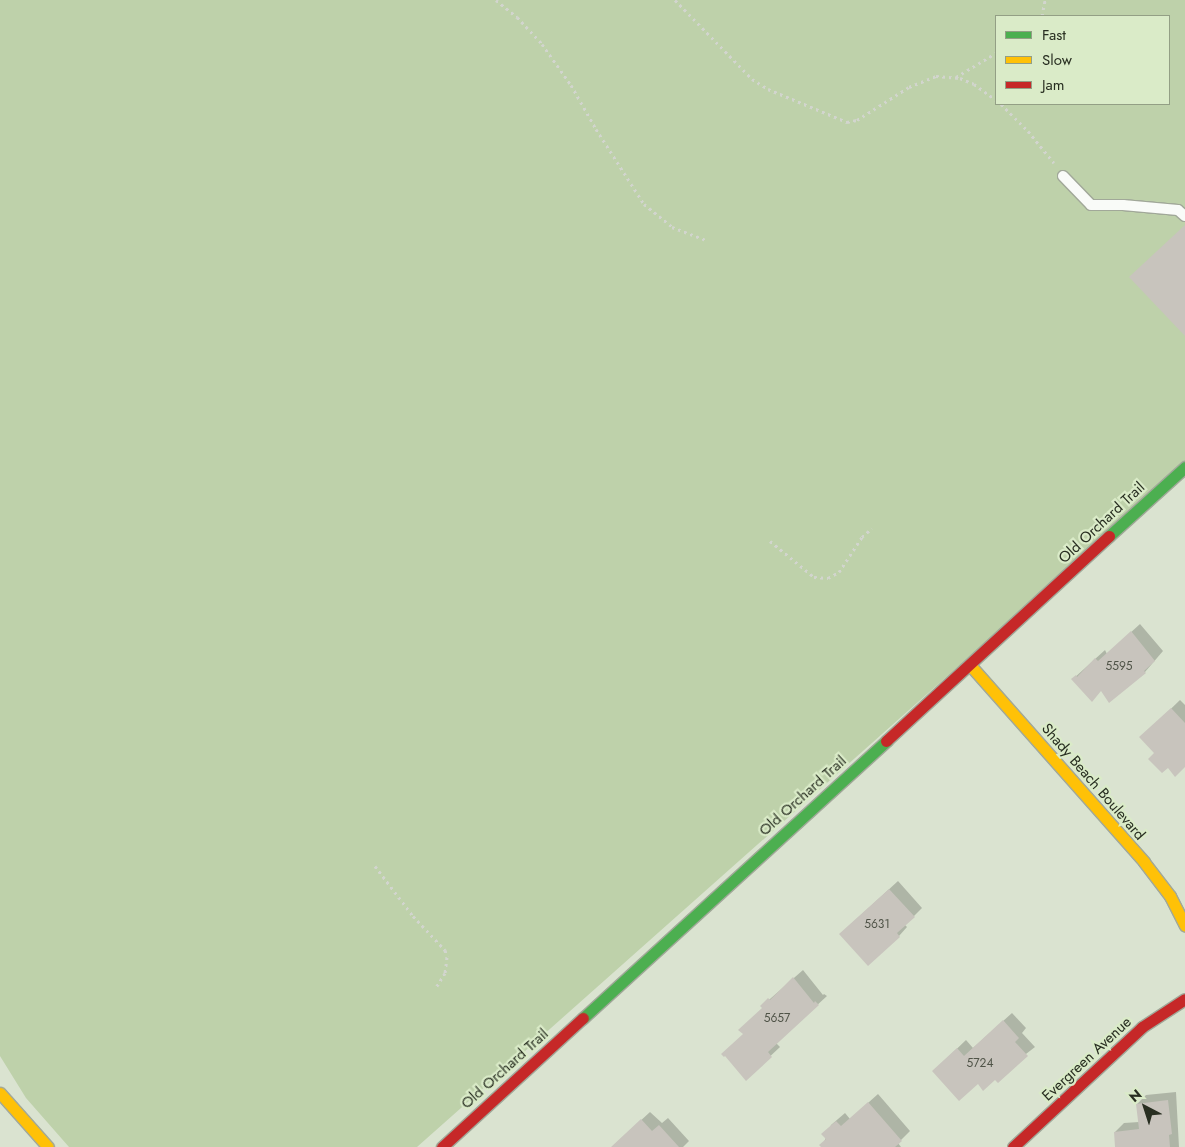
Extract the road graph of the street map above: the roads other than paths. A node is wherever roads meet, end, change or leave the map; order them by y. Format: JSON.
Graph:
{"nodes":[{"id":1,"x":1063,"y":176,"type":"road end"},
{"id":2,"x":1185,"y":216,"type":"edge"},
{"id":3,"x":1185,"y":467,"type":"edge"},
{"id":4,"x":970,"y":666,"type":"junction"},
{"id":5,"x":1185,"y":925,"type":"edge"},
{"id":6,"x":1185,"y":999,"type":"edge"},
{"id":7,"x":0,"y":1093,"type":"edge"},
{"id":8,"x":48,"y":1147,"type":"edge"},
{"id":9,"x":442,"y":1147,"type":"edge"},
{"id":10,"x":1013,"y":1147,"type":"edge"}],
"edges":[{"from":1,"to":2,"type":"lane"},
{"from":3,"to":4,"type":"street","name":"Old Orchard Trail"},
{"from":4,"to":5,"type":"street","name":"Shady Beach Boulevard"},
{"from":4,"to":9,"type":"street","name":"Old Orchard Trail"},
{"from":6,"to":10,"type":"street","name":"Evergreen Avenue"},
{"from":7,"to":8,"type":"street"}]}
